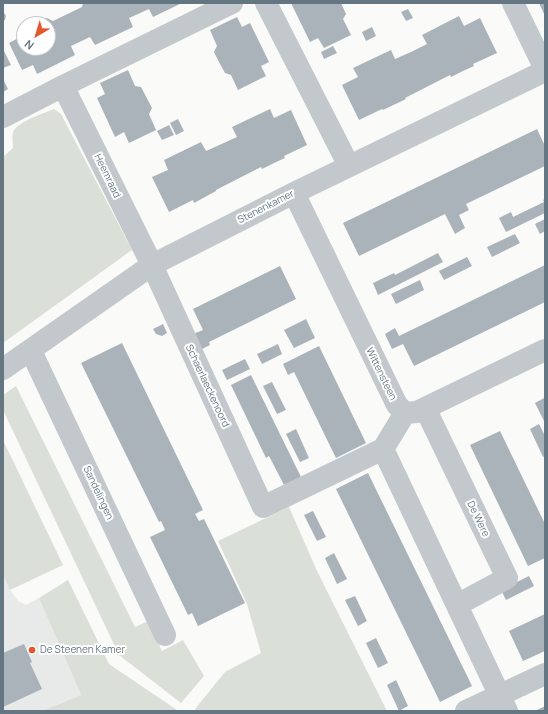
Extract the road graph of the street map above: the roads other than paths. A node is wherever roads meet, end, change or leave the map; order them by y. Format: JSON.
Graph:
{"nodes":[{"id":1,"x":232,"y":3,"type":"edge"},
{"id":2,"x":266,"y":3,"type":"edge"},
{"id":3,"x":513,"y":3,"type":"edge"},
{"id":4,"x":545,"y":70,"type":"edge"},
{"id":5,"x":63,"y":86,"type":"junction"},
{"id":6,"x":3,"y":117,"type":"edge"},
{"id":7,"x":349,"y":166,"type":"junction"},
{"id":8,"x":294,"y":193,"type":"junction"},
{"id":9,"x":152,"y":265,"type":"junction"},
{"id":10,"x":545,"y":350,"type":"edge"},
{"id":11,"x":31,"y":351,"type":"junction"},
{"id":12,"x":3,"y":370,"type":"edge"},
{"id":13,"x":415,"y":411,"type":"junction"},
{"id":14,"x":383,"y":449,"type":"junction"},
{"id":15,"x":457,"y":605,"type":"junction"},
{"id":16,"x":165,"y":635,"type":"dead end"},
{"id":17,"x":545,"y":674,"type":"edge"},
{"id":18,"x":504,"y":703,"type":"edge"},
{"id":19,"x":472,"y":710,"type":"edge"}],
"edges":[{"from":1,"to":5,"type":"street"},
{"from":2,"to":7,"type":"street"},
{"from":3,"to":4,"type":"street"},
{"from":4,"to":7,"type":"street","name":"Stenenkamer"},
{"from":5,"to":6,"type":"street"},
{"from":5,"to":9,"type":"street","name":"Heemraad"},
{"from":7,"to":8,"type":"street","name":"Stenenkamer"},
{"from":8,"to":9,"type":"street","name":"Stenenkamer"},
{"from":8,"to":13,"type":"street","name":"Wittensteen"},
{"from":9,"to":11,"type":"street","name":"Stenenkamer"},
{"from":9,"to":14,"type":"street","name":"Schaerlaeckenoord"},
{"from":10,"to":13,"type":"street"},
{"from":11,"to":12,"type":"street","name":"Stenenkamer"},
{"from":11,"to":16,"type":"street","name":"Sandelingen"},
{"from":13,"to":14,"type":"street"},
{"from":13,"to":15,"type":"street","name":"De Were"},
{"from":14,"to":15,"type":"street"},
{"from":15,"to":18,"type":"street"},
{"from":17,"to":18,"type":"street"},
{"from":18,"to":19,"type":"street"}]}
